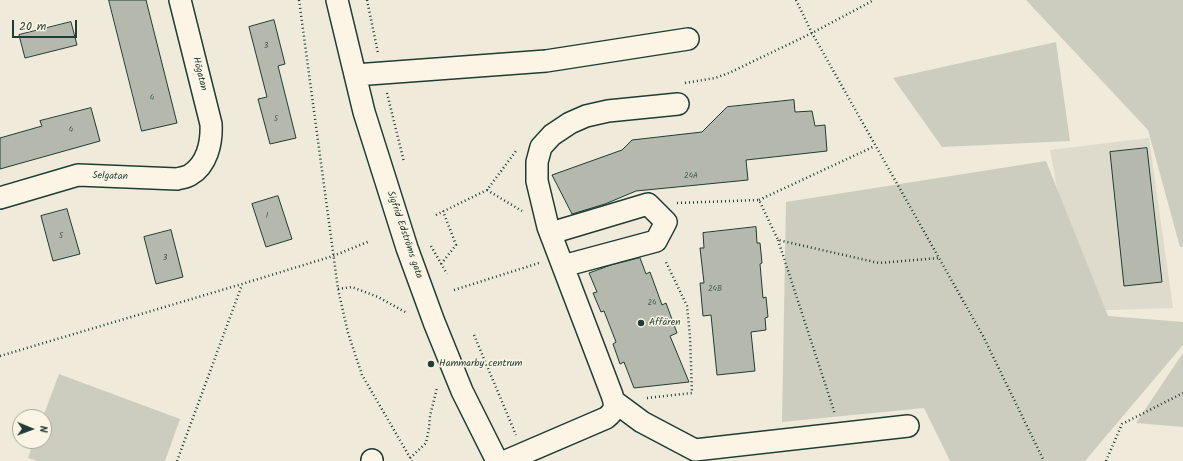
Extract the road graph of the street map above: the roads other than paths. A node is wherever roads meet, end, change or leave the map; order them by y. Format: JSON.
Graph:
{"nodes":[{"id":1,"x":180,"y":0,"type":"edge"},
{"id":2,"x":337,"y":0,"type":"edge"},
{"id":3,"x":688,"y":39,"type":"dead end"},
{"id":4,"x":355,"y":75,"type":"junction"},
{"id":5,"x":678,"y":104,"type":"dead end"},
{"id":6,"x":209,"y":148,"type":"joint"},
{"id":7,"x":0,"y":198,"type":"edge"},
{"id":8,"x":550,"y":230,"type":"junction"},
{"id":9,"x":562,"y":261,"type":"junction"},
{"id":10,"x":614,"y":402,"type":"junction"},
{"id":11,"x":908,"y":426,"type":"dead end"},
{"id":12,"x":515,"y":457,"type":"edge"},
{"id":13,"x":497,"y":461,"type":"edge"}],
"edges":[{"from":1,"to":6,"type":"street","name":"Högatan"},
{"from":2,"to":4,"type":"street","name":"Sigfrid Edströms gata"},
{"from":3,"to":4,"type":"street"},
{"from":4,"to":13,"type":"street","name":"Sigfrid Edströms gata"},
{"from":5,"to":8,"type":"street"},
{"from":6,"to":7,"type":"street","name":"Selgatan"},
{"from":8,"to":9,"type":"street"},
{"from":8,"to":9,"type":"street"},
{"from":9,"to":10,"type":"street"},
{"from":10,"to":11,"type":"street"},
{"from":10,"to":12,"type":"street"}]}
